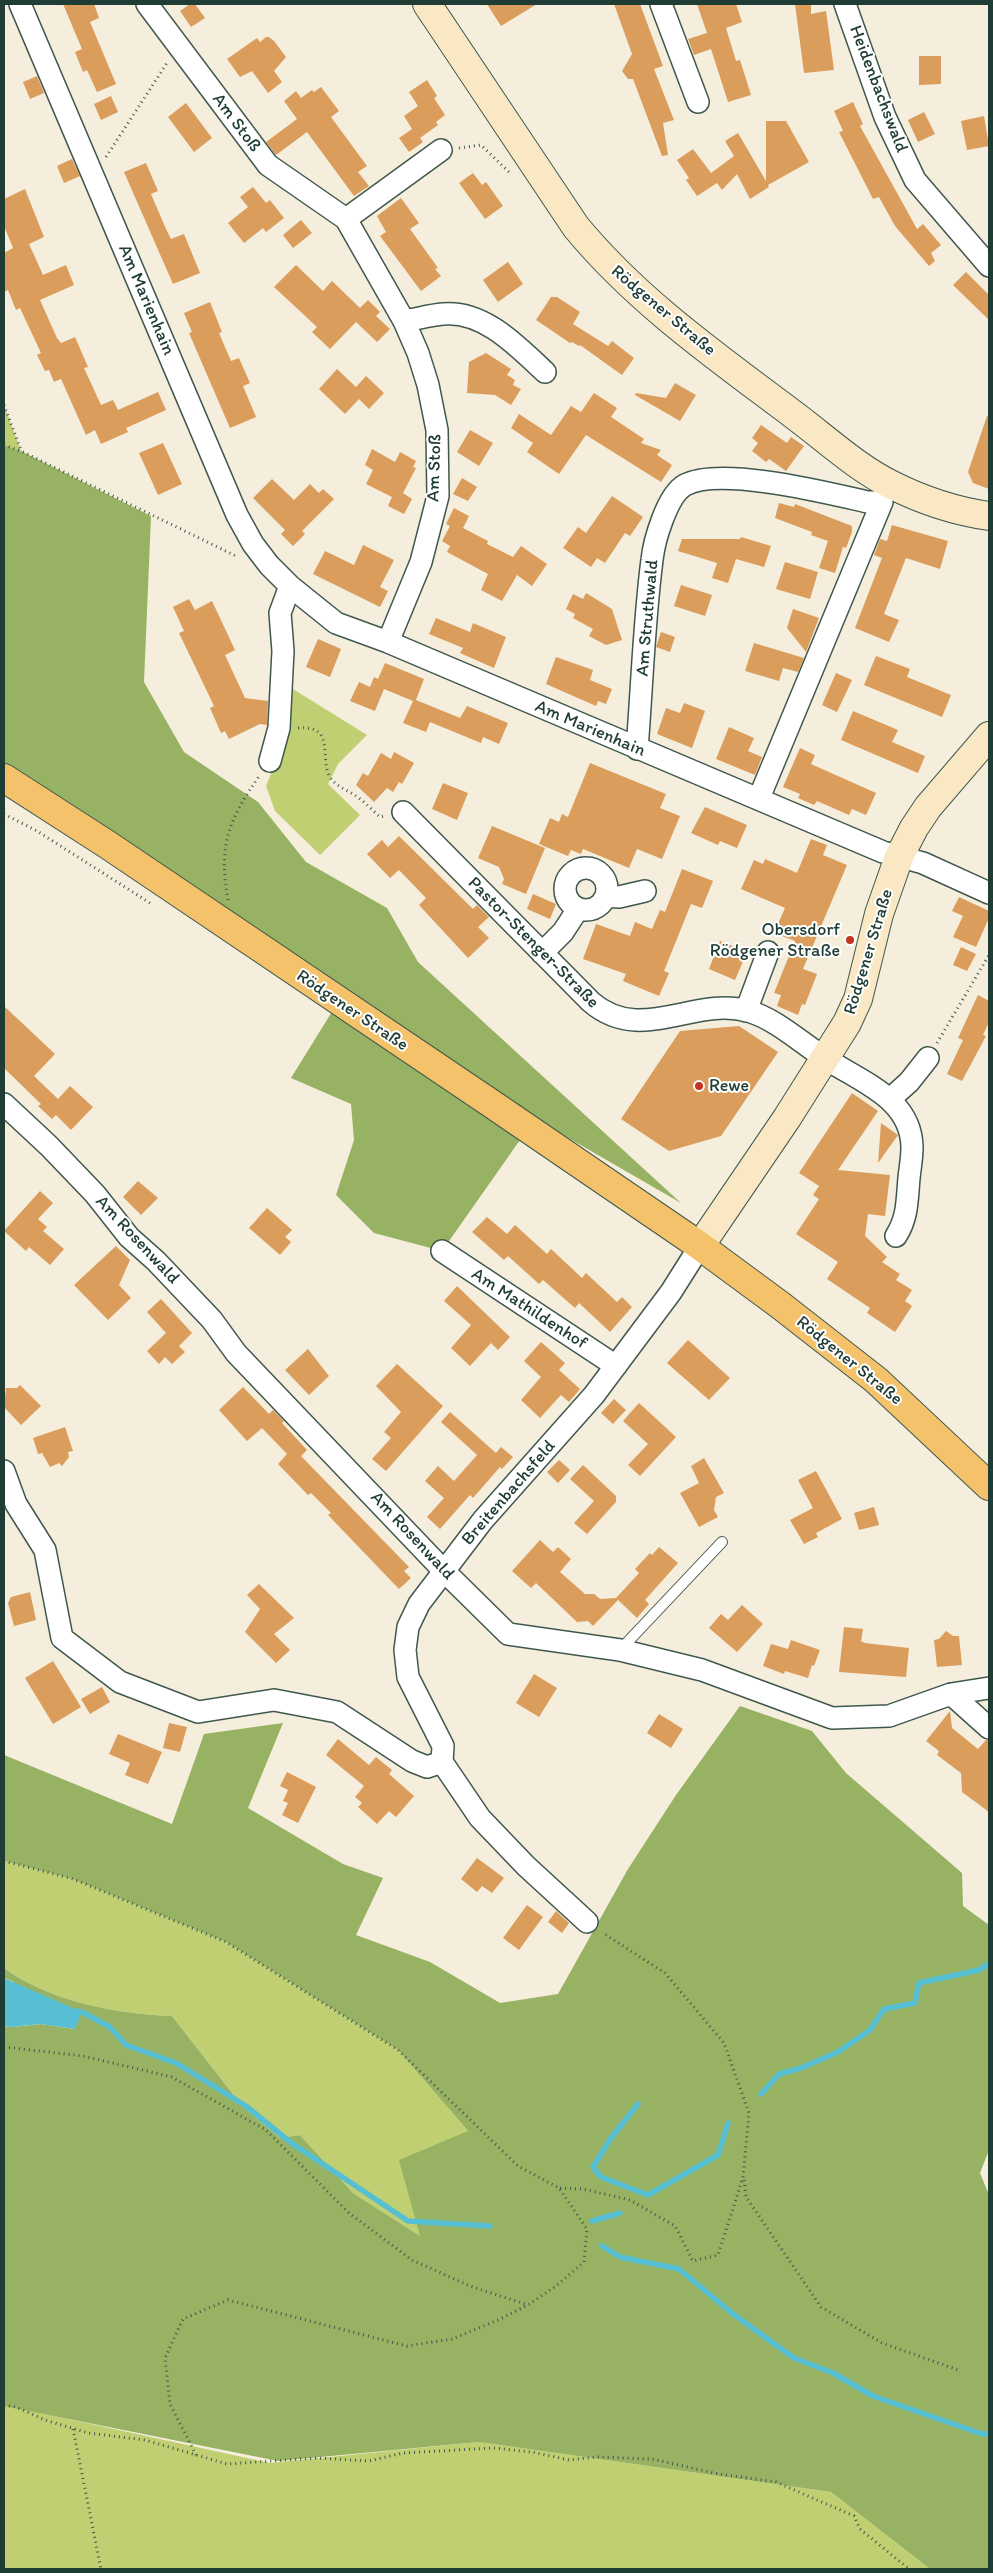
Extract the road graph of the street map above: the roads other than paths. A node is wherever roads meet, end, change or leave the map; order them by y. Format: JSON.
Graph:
{"nodes":[{"id":1,"x":20,"y":4,"type":"edge"},
{"id":2,"x":148,"y":4,"type":"edge"},
{"id":3,"x":427,"y":4,"type":"edge"},
{"id":4,"x":661,"y":4,"type":"edge"},
{"id":5,"x":845,"y":4,"type":"edge"},
{"id":6,"x":698,"y":102,"type":"dead end"},
{"id":7,"x":441,"y":150,"type":"road end"},
{"id":8,"x":346,"y":218,"type":"junction"},
{"id":9,"x":989,"y":266,"type":"edge"},
{"id":10,"x":404,"y":321,"type":"junction"},
{"id":11,"x":545,"y":372,"type":"dead end"},
{"id":12,"x":886,"y":493,"type":"junction"},
{"id":13,"x":989,"y":516,"type":"edge"},
{"id":14,"x":290,"y":586,"type":"junction"},
{"id":15,"x":388,"y":642,"type":"junction"},
{"id":16,"x":988,"y":740,"type":"edge"},
{"id":17,"x":637,"y":749,"type":"junction"},
{"id":18,"x":270,"y":761,"type":"road end"},
{"id":19,"x":4,"y":778,"type":"edge"},
{"id":20,"x":759,"y":798,"type":"junction"},
{"id":21,"x":403,"y":812,"type":"road end"},
{"id":22,"x":899,"y":857,"type":"junction"},
{"id":23,"x":646,"y":891,"type":"dead end"},
{"id":24,"x":989,"y":892,"type":"edge"},
{"id":25,"x":606,"y":896,"type":"junction"},
{"id":26,"x":578,"y":909,"type":"junction"},
{"id":27,"x":768,"y":952,"type":"dead end"},
{"id":28,"x":542,"y":953,"type":"junction"},
{"id":29,"x":746,"y":1011,"type":"junction"},
{"id":30,"x":928,"y":1058,"type":"road end"},
{"id":31,"x":826,"y":1059,"type":"junction"},
{"id":32,"x":890,"y":1098,"type":"junction"},
{"id":33,"x":4,"y":1104,"type":"edge"},
{"id":34,"x":896,"y":1236,"type":"dead end"},
{"id":35,"x":700,"y":1246,"type":"junction"},
{"id":36,"x":442,"y":1251,"type":"dead end"},
{"id":37,"x":616,"y":1366,"type":"junction"},
{"id":38,"x":4,"y":1471,"type":"edge"},
{"id":39,"x":989,"y":1486,"type":"edge"},
{"id":40,"x":722,"y":1542,"type":"dead end"},
{"id":41,"x":444,"y":1571,"type":"junction"},
{"id":42,"x":620,"y":1650,"type":"junction"},
{"id":43,"x":989,"y":1688,"type":"edge"},
{"id":44,"x":951,"y":1694,"type":"junction"},
{"id":45,"x":989,"y":1728,"type":"edge"},
{"id":46,"x":442,"y":1762,"type":"junction"},
{"id":47,"x":587,"y":1922,"type":"road end"}],
"edges":[{"from":1,"to":14,"type":"street","name":"Am Marienhain"},
{"from":2,"to":8,"type":"street","name":"Am Stoß"},
{"from":3,"to":12,"type":"main road","name":"Rödgener Straße"},
{"from":4,"to":6,"type":"street"},
{"from":5,"to":9,"type":"street","name":"Heidenbachswald"},
{"from":7,"to":8,"type":"street"},
{"from":8,"to":10,"type":"street","name":"Am Stoß"},
{"from":10,"to":11,"type":"street"},
{"from":10,"to":15,"type":"street","name":"Am Stoß"},
{"from":12,"to":13,"type":"main road","name":"Rödgener Straße"},
{"from":12,"to":17,"type":"street","name":"Am Struthwald"},
{"from":12,"to":20,"type":"street"},
{"from":14,"to":15,"type":"street","name":"Am Marienhain"},
{"from":14,"to":18,"type":"street"},
{"from":15,"to":17,"type":"street","name":"Am Marienhain"},
{"from":16,"to":22,"type":"main road","name":"Rödgener Straße"},
{"from":17,"to":20,"type":"street","name":"Am Marienhain"},
{"from":19,"to":35,"type":"main road","name":"Rödgener Straße"},
{"from":20,"to":22,"type":"street","name":"Am Marienhain"},
{"from":21,"to":28,"type":"street","name":"Pastor-Stenger-Straße"},
{"from":22,"to":24,"type":"street","name":"Am Marienhain"},
{"from":22,"to":31,"type":"main road","name":"Rödgener Straße"},
{"from":23,"to":25,"type":"street"},
{"from":25,"to":26,"type":"street"},
{"from":25,"to":26,"type":"street"},
{"from":26,"to":28,"type":"street"},
{"from":27,"to":29,"type":"street"},
{"from":28,"to":29,"type":"street","name":"Pastor-Stenger-Straße"},
{"from":29,"to":31,"type":"street","name":"Pastor-Stenger-Straße"},
{"from":30,"to":32,"type":"street"},
{"from":31,"to":32,"type":"street","name":"Pastor-Stenger-Straße"},
{"from":31,"to":35,"type":"main road","name":"Rödgener Straße"},
{"from":32,"to":34,"type":"street"},
{"from":33,"to":41,"type":"street","name":"Am Rosenwald"},
{"from":35,"to":37,"type":"street","name":"Breitenbachsfeld"},
{"from":35,"to":39,"type":"main road","name":"Rödgener Straße"},
{"from":36,"to":37,"type":"street","name":"Am Mathildenhof"},
{"from":37,"to":41,"type":"street","name":"Breitenbachsfeld"},
{"from":38,"to":46,"type":"street"},
{"from":40,"to":42,"type":"lane"},
{"from":41,"to":42,"type":"street","name":"Am Rosenwald"},
{"from":41,"to":46,"type":"street","name":"Breitenbachsfeld"},
{"from":42,"to":44,"type":"street","name":"Am Rosenwald"},
{"from":43,"to":44,"type":"street","name":"Am Rosenwald"},
{"from":44,"to":45,"type":"street"},
{"from":46,"to":47,"type":"street","name":"Breitenbachsfeld"}]}
